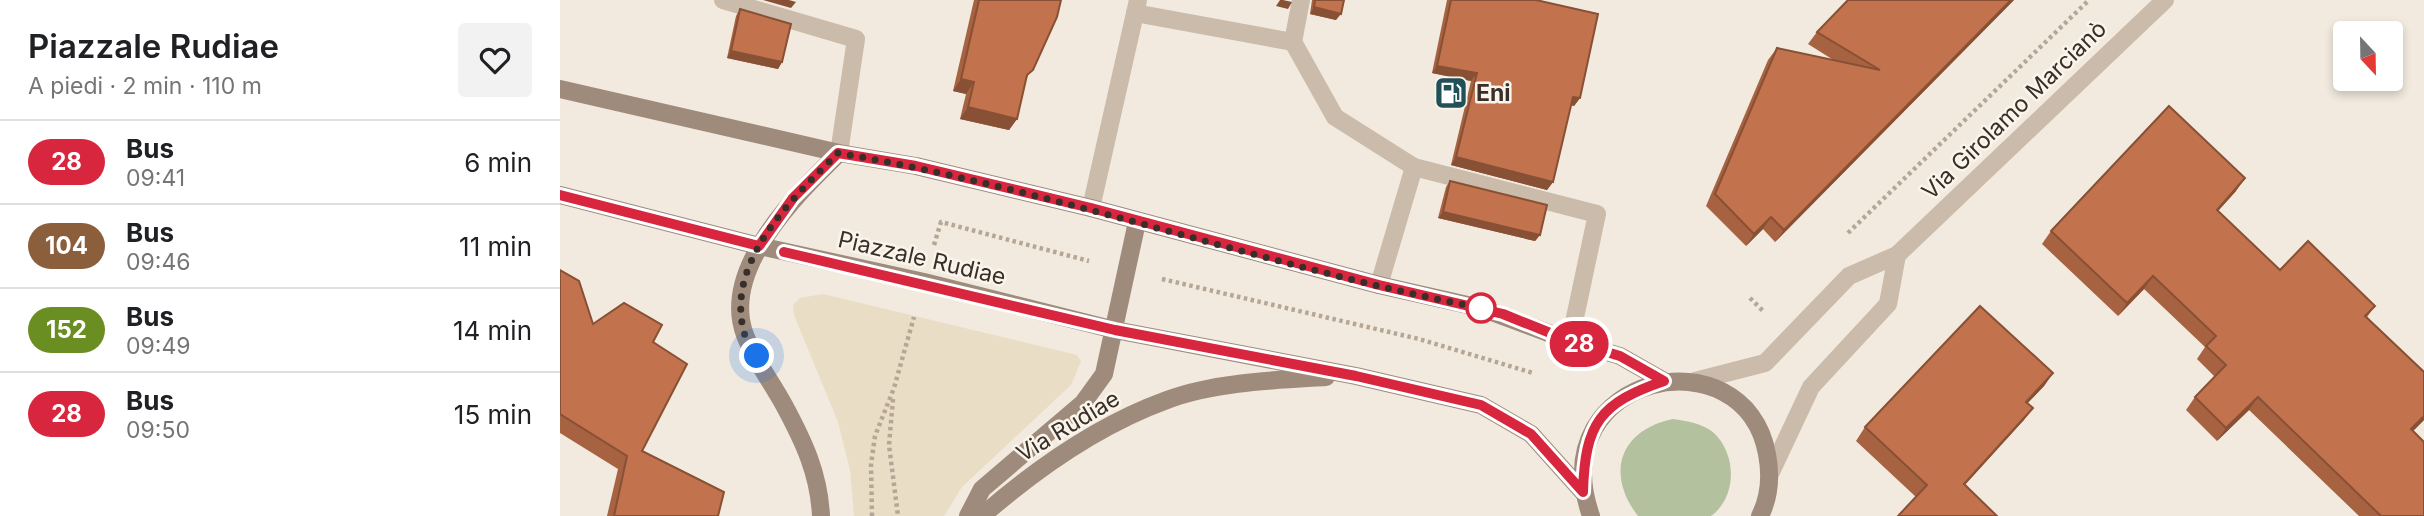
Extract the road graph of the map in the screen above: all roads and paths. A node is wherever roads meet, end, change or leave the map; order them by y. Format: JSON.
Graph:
{"nodes":[{"id":1,"x":723,"y":0,"type":"edge"},
{"id":2,"x":1301,"y":0,"type":"edge"},
{"id":3,"x":2090,"y":0,"type":"edge"},
{"id":4,"x":2165,"y":0,"type":"edge"},
{"id":5,"x":1136,"y":7,"type":"edge"},
{"id":6,"x":1293,"y":42,"type":"junction"},
{"id":7,"x":560,"y":89,"type":"edge"},
{"id":8,"x":838,"y":153,"type":"junction"},
{"id":9,"x":1414,"y":167,"type":"junction"},
{"id":10,"x":560,"y":195,"type":"edge"},
{"id":11,"x":1091,"y":208,"type":"junction"},
{"id":12,"x":941,"y":222,"type":"dead end"},
{"id":13,"x":1136,"y":222,"type":"junction"},
{"id":14,"x":1839,"y":242,"type":"dead end"},
{"id":15,"x":759,"y":246,"type":"junction"},
{"id":16,"x":1897,"y":255,"type":"junction"},
{"id":17,"x":1127,"y":271,"type":"junction"},
{"id":18,"x":1379,"y":285,"type":"junction"},
{"id":19,"x":1772,"y":306,"type":"dead end"},
{"id":20,"x":1755,"y":321,"type":"dead end"},
{"id":21,"x":1115,"y":330,"type":"junction"},
{"id":22,"x":1570,"y":341,"type":"junction"},
{"id":23,"x":1533,"y":373,"type":"junction"},
{"id":24,"x":1356,"y":376,"type":"junction"},
{"id":25,"x":1664,"y":381,"type":"junction"},
{"id":26,"x":1695,"y":381,"type":"junction"},
{"id":27,"x":1517,"y":426,"type":"junction"},
{"id":28,"x":1771,"y":472,"type":"junction"},
{"id":29,"x":1583,"y":492,"type":"junction"},
{"id":30,"x":1764,"y":512,"type":"edge"},
{"id":31,"x":821,"y":516,"type":"edge"},
{"id":32,"x":872,"y":516,"type":"edge"},
{"id":33,"x":898,"y":516,"type":"edge"},
{"id":34,"x":968,"y":516,"type":"edge"},
{"id":35,"x":982,"y":516,"type":"edge"},
{"id":36,"x":1591,"y":516,"type":"edge"}],
"edges":[{"from":1,"to":8,"type":"street"},
{"from":2,"to":6,"type":"street"},
{"from":3,"to":14,"type":"path"},
{"from":4,"to":16,"type":"street","name":"Via Girolamo Marcianò"},
{"from":5,"to":6,"type":"street"},
{"from":5,"to":11,"type":"street"},
{"from":6,"to":9,"type":"street"},
{"from":7,"to":8,"type":"main road","name":"Piazzale Rudiae"},
{"from":8,"to":11,"type":"main road","name":"Piazzale Rudiae"},
{"from":8,"to":15,"type":"main road"},
{"from":9,"to":18,"type":"street"},
{"from":9,"to":22,"type":"street"},
{"from":10,"to":15,"type":"main road","name":"Piazzale Rudiae"},
{"from":11,"to":13,"type":"main road","name":"Piazzale Rudiae"},
{"from":12,"to":17,"type":"path"},
{"from":13,"to":17,"type":"main road"},
{"from":13,"to":18,"type":"main road","name":"Piazzale Rudiae"},
{"from":15,"to":21,"type":"main road","name":"Piazzale Rudiae"},
{"from":15,"to":31,"type":"main road"},
{"from":16,"to":26,"type":"street","name":"Via Girolamo Marcianò"},
{"from":16,"to":28,"type":"street"},
{"from":17,"to":21,"type":"main road"},
{"from":17,"to":23,"type":"path"},
{"from":18,"to":22,"type":"main road","name":"Piazzale Rudiae"},
{"from":19,"to":20,"type":"path"},
{"from":21,"to":24,"type":"main road","name":"Piazzale Rudiae"},
{"from":21,"to":34,"type":"main road","name":"Via Rudiae"},
{"from":22,"to":23,"type":"path"},
{"from":22,"to":25,"type":"main road","name":"Piazzale Rudiae"},
{"from":23,"to":27,"type":"path"},
{"from":24,"to":27,"type":"main road","name":"Piazzale Rudiae"},
{"from":24,"to":35,"type":"main road","name":"Via Rudiae"},
{"from":25,"to":26,"type":"main road","name":"Piazzale Rudiae"},
{"from":25,"to":29,"type":"main road","name":"Piazzale Rudiae"},
{"from":26,"to":28,"type":"main road","name":"Piazzale Rudiae"},
{"from":27,"to":29,"type":"main road","name":"Piazzale Rudiae"},
{"from":28,"to":30,"type":"main road","name":"Piazzale Rudiae"},
{"from":29,"to":36,"type":"main road","name":"Piazzale Rudiae"},
{"from":32,"to":33,"type":"path"}]}
